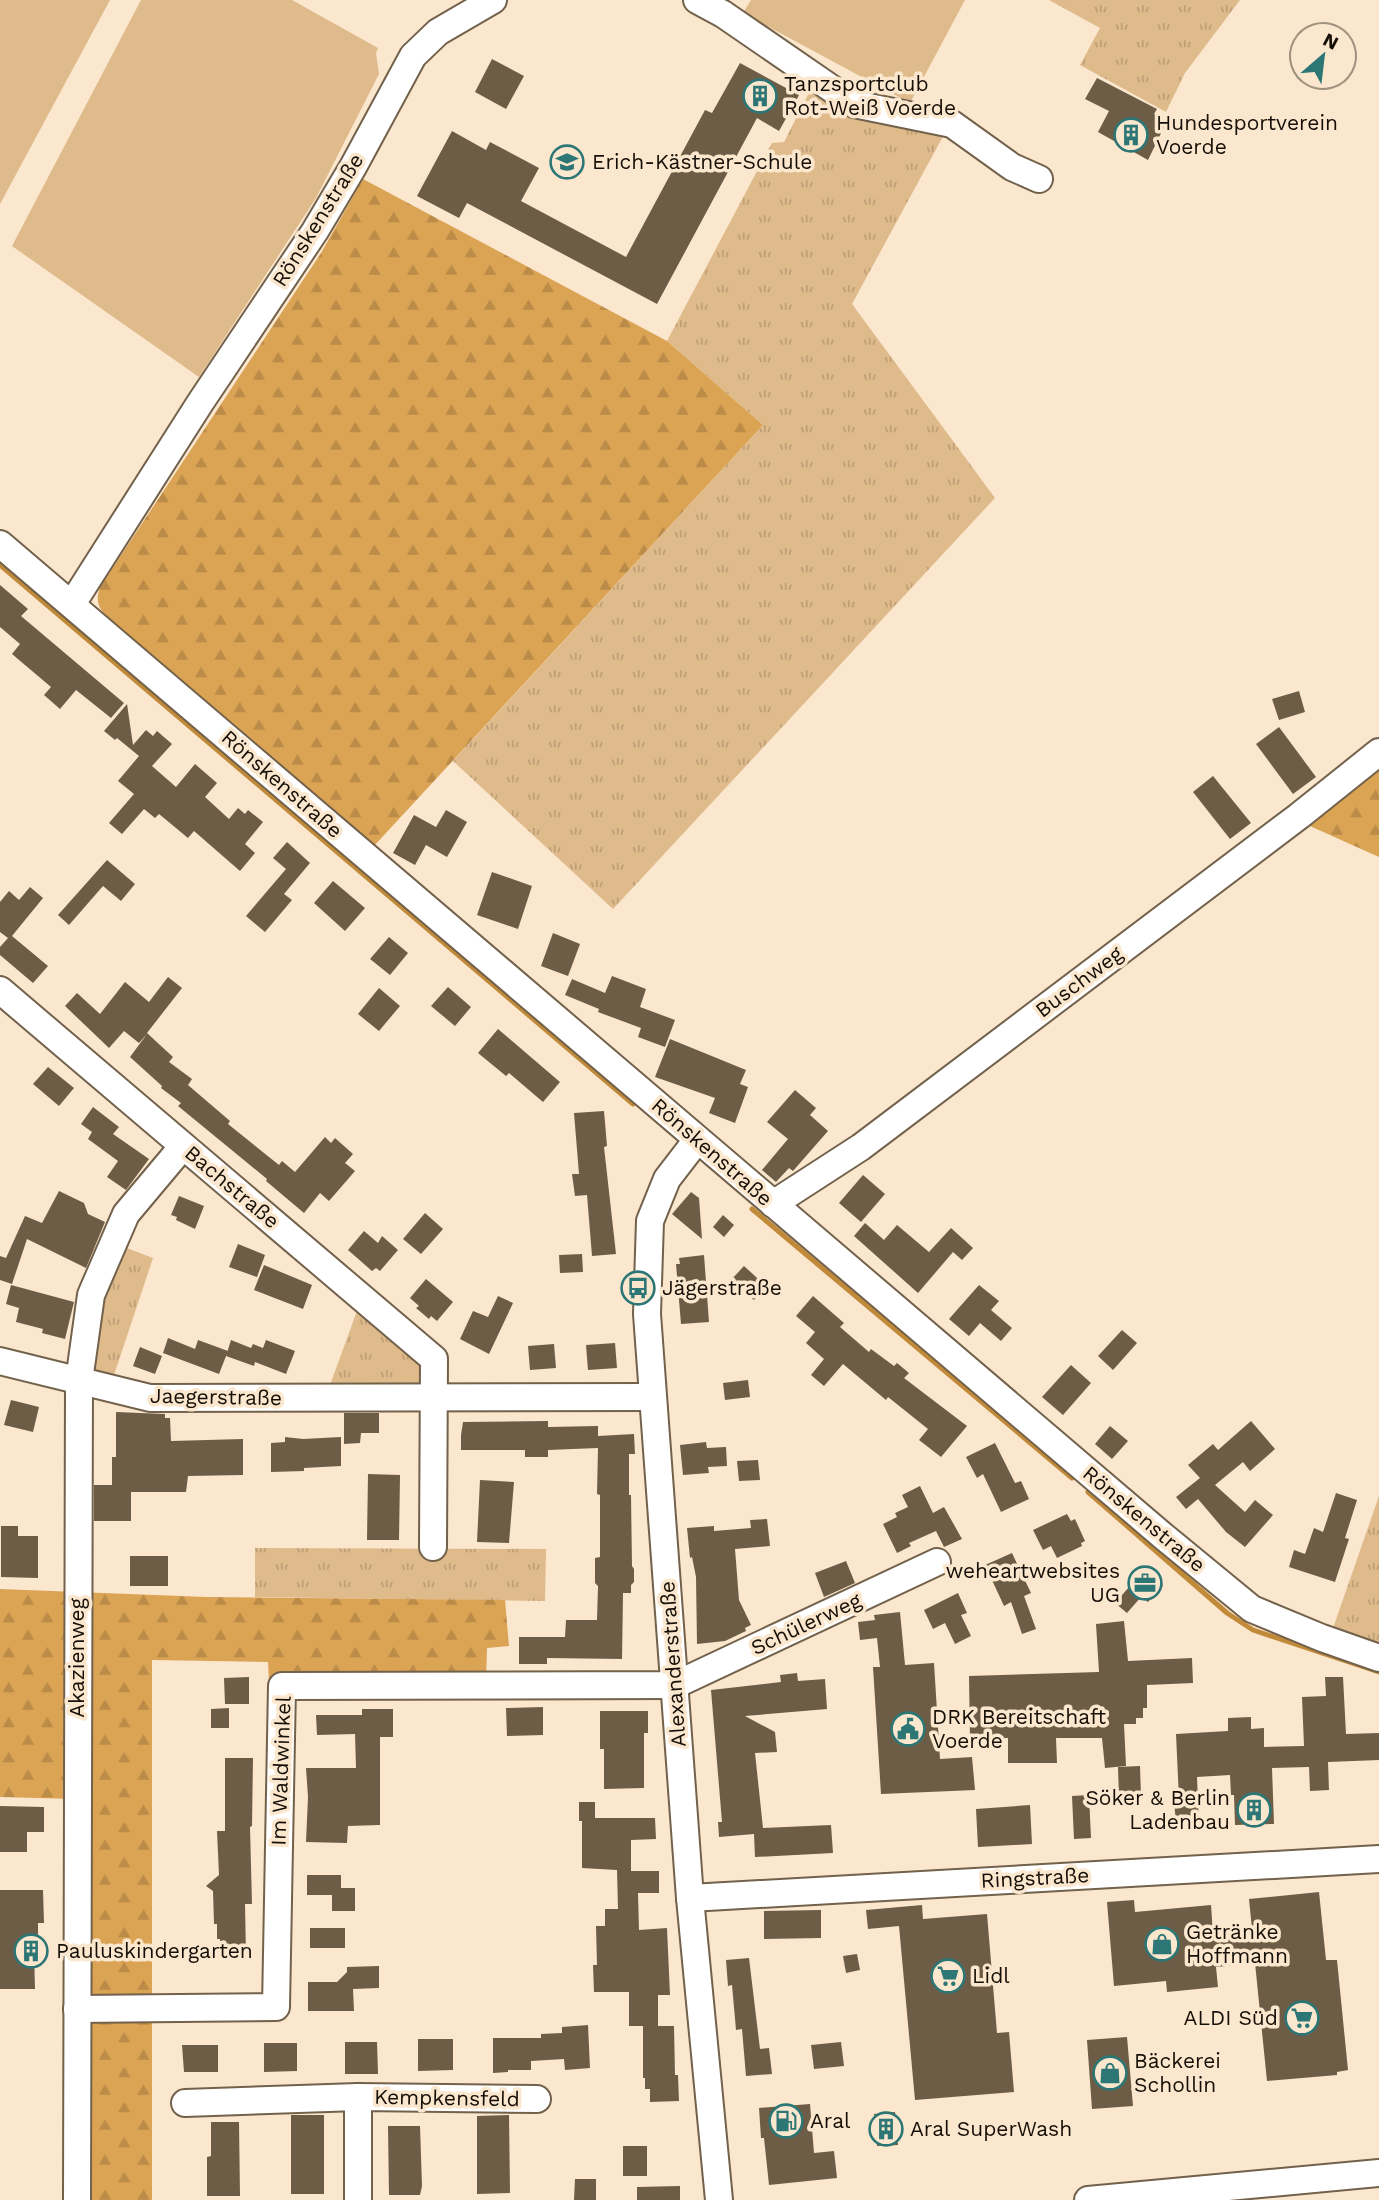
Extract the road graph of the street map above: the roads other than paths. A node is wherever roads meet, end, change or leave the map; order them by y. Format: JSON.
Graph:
{"nodes":[{"id":1,"x":493,"y":0,"type":"edge"},
{"id":2,"x":697,"y":0,"type":"edge"},
{"id":3,"x":1039,"y":179,"type":"dead end"},
{"id":4,"x":0,"y":544,"type":"edge"},
{"id":5,"x":72,"y":604,"type":"junction"},
{"id":6,"x":1379,"y":752,"type":"edge"},
{"id":7,"x":0,"y":990,"type":"edge"},
{"id":8,"x":697,"y":1140,"type":"junction"},
{"id":9,"x":183,"y":1146,"type":"junction"},
{"id":10,"x":773,"y":1205,"type":"junction"},
{"id":11,"x":0,"y":1361,"type":"edge"},
{"id":12,"x":79,"y":1381,"type":"junction"},
{"id":13,"x":652,"y":1397,"type":"junction"},
{"id":14,"x":436,"y":1398,"type":"junction"},
{"id":15,"x":433,"y":1547,"type":"dead end"},
{"id":16,"x":937,"y":1562,"type":"dead end"},
{"id":17,"x":1379,"y":1658,"type":"edge"},
{"id":18,"x":675,"y":1685,"type":"junction"},
{"id":19,"x":1379,"y":1859,"type":"edge"},
{"id":20,"x":690,"y":1898,"type":"junction"},
{"id":21,"x":77,"y":2009,"type":"junction"},
{"id":22,"x":358,"y":2097,"type":"junction"},
{"id":23,"x":537,"y":2099,"type":"dead end"},
{"id":24,"x":185,"y":2104,"type":"dead end"},
{"id":25,"x":1379,"y":2173,"type":"edge"},
{"id":26,"x":77,"y":2200,"type":"edge"},
{"id":27,"x":358,"y":2200,"type":"edge"},
{"id":28,"x":719,"y":2200,"type":"edge"},
{"id":29,"x":1088,"y":2200,"type":"edge"}],
"edges":[{"from":1,"to":5,"type":"street","name":"Rönskenstraße"},
{"from":2,"to":3,"type":"street"},
{"from":4,"to":5,"type":"street","name":"Rönskenstraße"},
{"from":5,"to":8,"type":"street","name":"Rönskenstraße"},
{"from":6,"to":10,"type":"street","name":"Buschweg"},
{"from":7,"to":9,"type":"street","name":"Bachstraße"},
{"from":8,"to":10,"type":"street","name":"Rönskenstraße"},
{"from":8,"to":13,"type":"street","name":"Alexanderstraße"},
{"from":9,"to":12,"type":"street","name":"Akazienweg"},
{"from":9,"to":14,"type":"street","name":"Bachstraße"},
{"from":10,"to":17,"type":"street","name":"Rönskenstraße"},
{"from":11,"to":12,"type":"street","name":"Jaegerstraße"},
{"from":12,"to":14,"type":"street","name":"Jaegerstraße"},
{"from":12,"to":21,"type":"street","name":"Akazienweg"},
{"from":13,"to":14,"type":"street","name":"Jaegerstraße"},
{"from":13,"to":18,"type":"street","name":"Alexanderstraße"},
{"from":14,"to":15,"type":"street"},
{"from":16,"to":18,"type":"street","name":"Schülerweg"},
{"from":18,"to":20,"type":"street","name":"Alexanderstraße"},
{"from":18,"to":21,"type":"street","name":"Im Waldwinkel"},
{"from":19,"to":20,"type":"street","name":"Ringstraße"},
{"from":20,"to":28,"type":"street","name":"Alexanderstraße"},
{"from":21,"to":26,"type":"street","name":"Akazienweg"},
{"from":22,"to":23,"type":"street","name":"Kempkensfeld"},
{"from":22,"to":24,"type":"street","name":"Kempkensfeld"},
{"from":22,"to":27,"type":"street","name":"Kempkensfeld"},
{"from":25,"to":29,"type":"street"}]}
